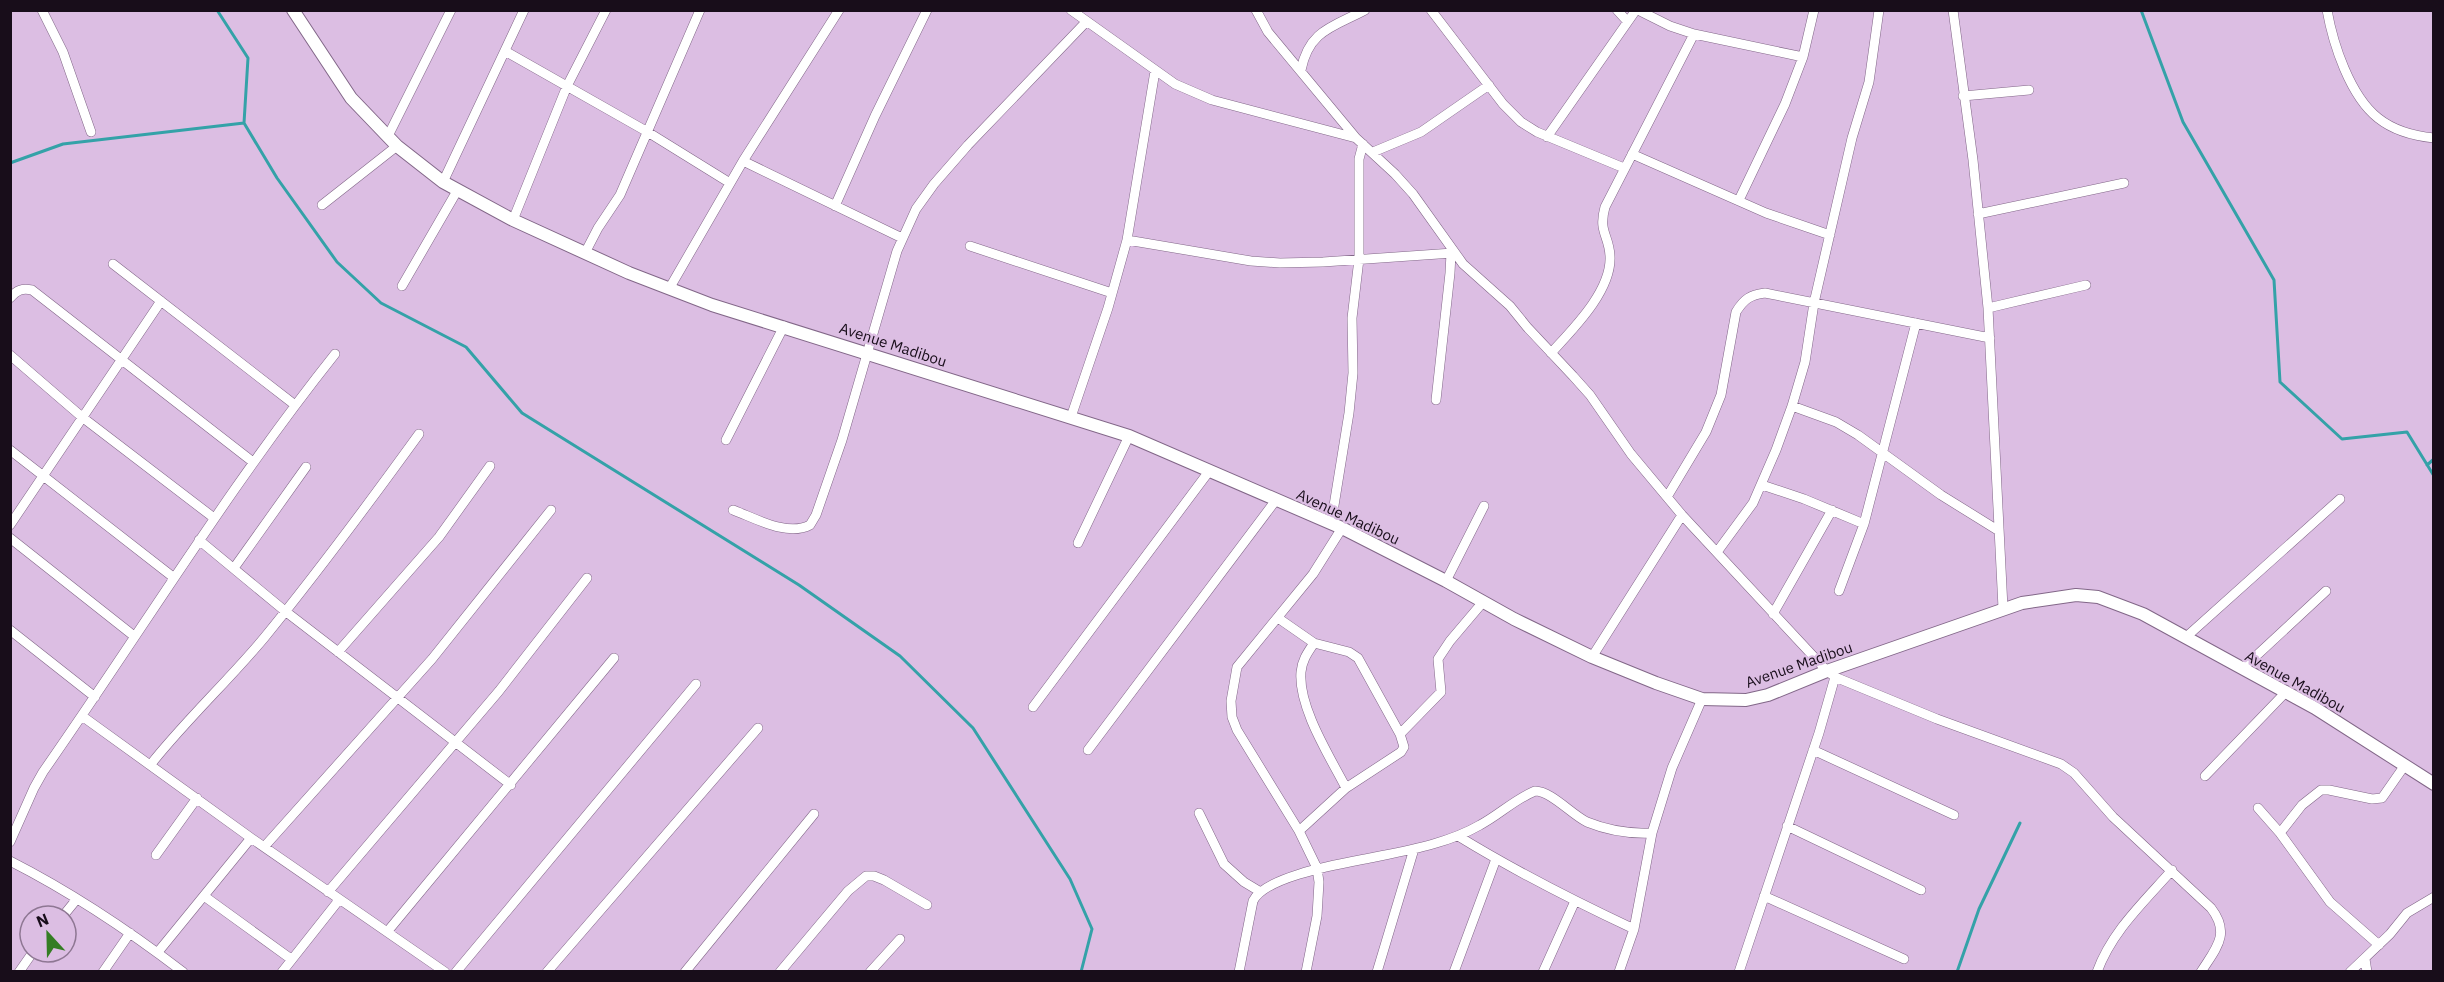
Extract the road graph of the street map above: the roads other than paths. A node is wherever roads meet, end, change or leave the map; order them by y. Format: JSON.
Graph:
{"nodes":[{"id":1,"x":42,"y":10,"type":"edge"},
{"id":2,"x":293,"y":10,"type":"edge"},
{"id":3,"x":451,"y":10,"type":"edge"},
{"id":4,"x":524,"y":10,"type":"edge"},
{"id":5,"x":606,"y":10,"type":"edge"},
{"id":6,"x":700,"y":10,"type":"edge"},
{"id":7,"x":839,"y":10,"type":"edge"},
{"id":8,"x":927,"y":10,"type":"edge"},
{"id":9,"x":1071,"y":10,"type":"edge"},
{"id":10,"x":1256,"y":10,"type":"edge"},
{"id":11,"x":1365,"y":10,"type":"edge"},
{"id":12,"x":1431,"y":10,"type":"edge"},
{"id":13,"x":1617,"y":10,"type":"edge"},
{"id":14,"x":1637,"y":10,"type":"edge"},
{"id":15,"x":1814,"y":10,"type":"edge"},
{"id":16,"x":1880,"y":10,"type":"edge"},
{"id":17,"x":1953,"y":10,"type":"edge"},
{"id":18,"x":2327,"y":10,"type":"edge"},
{"id":19,"x":1626,"y":21,"type":"junction"},
{"id":20,"x":1086,"y":22,"type":"junction"},
{"id":21,"x":1694,"y":34,"type":"junction"},
{"id":22,"x":505,"y":51,"type":"junction"},
{"id":23,"x":1803,"y":57,"type":"junction"},
{"id":24,"x":1301,"y":70,"type":"junction"},
{"id":25,"x":1155,"y":71,"type":"junction"},
{"id":26,"x":1489,"y":85,"type":"junction"},
{"id":27,"x":567,"y":86,"type":"junction"},
{"id":28,"x":2029,"y":90,"type":"dead end"},
{"id":29,"x":1963,"y":96,"type":"junction"},
{"id":30,"x":646,"y":131,"type":"junction"},
{"id":31,"x":91,"y":132,"type":"dead end"},
{"id":32,"x":388,"y":136,"type":"junction"},
{"id":33,"x":1547,"y":137,"type":"junction"},
{"id":34,"x":2433,"y":138,"type":"edge"},
{"id":35,"x":1359,"y":141,"type":"junction"},
{"id":36,"x":397,"y":146,"type":"junction"},
{"id":37,"x":1373,"y":152,"type":"junction"},
{"id":38,"x":1632,"y":154,"type":"junction"},
{"id":39,"x":742,"y":161,"type":"junction"},
{"id":40,"x":1624,"y":168,"type":"junction"},
{"id":41,"x":443,"y":182,"type":"junction"},
{"id":42,"x":730,"y":183,"type":"junction"},
{"id":43,"x":2124,"y":183,"type":"dead end"},
{"id":44,"x":458,"y":191,"type":"junction"},
{"id":45,"x":1739,"y":200,"type":"junction"},
{"id":46,"x":322,"y":206,"type":"dead end"},
{"id":47,"x":835,"y":207,"type":"junction"},
{"id":48,"x":1978,"y":214,"type":"junction"},
{"id":49,"x":513,"y":220,"type":"junction"},
{"id":50,"x":1830,"y":235,"type":"junction"},
{"id":51,"x":902,"y":238,"type":"junction"},
{"id":52,"x":1127,"y":240,"type":"junction"},
{"id":53,"x":970,"y":246,"type":"dead end"},
{"id":54,"x":585,"y":253,"type":"junction"},
{"id":55,"x":1452,"y":253,"type":"junction"},
{"id":56,"x":1359,"y":259,"type":"junction"},
{"id":57,"x":113,"y":264,"type":"dead end"},
{"id":58,"x":2086,"y":285,"type":"dead end"},
{"id":59,"x":402,"y":286,"type":"dead end"},
{"id":60,"x":669,"y":289,"type":"junction"},
{"id":61,"x":1112,"y":293,"type":"junction"},
{"id":62,"x":10,"y":298,"type":"edge"},
{"id":63,"x":161,"y":301,"type":"junction"},
{"id":64,"x":1815,"y":303,"type":"junction"},
{"id":65,"x":1988,"y":308,"type":"junction"},
{"id":66,"x":1916,"y":323,"type":"junction"},
{"id":67,"x":784,"y":326,"type":"junction"},
{"id":68,"x":1990,"y":338,"type":"junction"},
{"id":69,"x":867,"y":353,"type":"junction"},
{"id":70,"x":1551,"y":353,"type":"junction"},
{"id":71,"x":335,"y":354,"type":"dead end"},
{"id":72,"x":10,"y":355,"type":"edge"},
{"id":73,"x":121,"y":358,"type":"junction"},
{"id":74,"x":1436,"y":400,"type":"dead end"},
{"id":75,"x":295,"y":405,"type":"junction"},
{"id":76,"x":1792,"y":405,"type":"junction"},
{"id":77,"x":82,"y":417,"type":"junction"},
{"id":78,"x":1071,"y":417,"type":"junction"},
{"id":79,"x":419,"y":434,"type":"dead end"},
{"id":80,"x":1129,"y":436,"type":"junction"},
{"id":81,"x":726,"y":440,"type":"dead end"},
{"id":82,"x":10,"y":450,"type":"edge"},
{"id":83,"x":1883,"y":454,"type":"junction"},
{"id":84,"x":253,"y":462,"type":"junction"},
{"id":85,"x":490,"y":466,"type":"dead end"},
{"id":86,"x":306,"y":467,"type":"dead end"},
{"id":87,"x":1210,"y":470,"type":"junction"},
{"id":88,"x":43,"y":476,"type":"junction"},
{"id":89,"x":1762,"y":485,"type":"junction"},
{"id":90,"x":1667,"y":497,"type":"junction"},
{"id":91,"x":2340,"y":499,"type":"dead end"},
{"id":92,"x":1276,"y":500,"type":"junction"},
{"id":93,"x":1484,"y":506,"type":"dead end"},
{"id":94,"x":551,"y":510,"type":"dead end"},
{"id":95,"x":733,"y":510,"type":"dead end"},
{"id":96,"x":1832,"y":510,"type":"junction"},
{"id":97,"x":1682,"y":515,"type":"junction"},
{"id":98,"x":214,"y":518,"type":"junction"},
{"id":99,"x":1864,"y":524,"type":"junction"},
{"id":100,"x":10,"y":525,"type":"edge"},
{"id":101,"x":1337,"y":526,"type":"junction"},
{"id":102,"x":1998,"y":531,"type":"junction"},
{"id":103,"x":10,"y":538,"type":"edge"},
{"id":104,"x":199,"y":540,"type":"junction"},
{"id":105,"x":1078,"y":543,"type":"dead end"},
{"id":106,"x":1717,"y":552,"type":"junction"},
{"id":107,"x":234,"y":568,"type":"junction"},
{"id":108,"x":173,"y":577,"type":"junction"},
{"id":109,"x":587,"y":578,"type":"dead end"},
{"id":110,"x":1446,"y":581,"type":"junction"},
{"id":111,"x":1839,"y":591,"type":"dead end"},
{"id":112,"x":2326,"y":591,"type":"dead end"},
{"id":113,"x":1483,"y":602,"type":"junction"},
{"id":114,"x":2003,"y":608,"type":"junction"},
{"id":115,"x":285,"y":611,"type":"junction"},
{"id":116,"x":1773,"y":614,"type":"junction"},
{"id":117,"x":1278,"y":618,"type":"junction"},
{"id":118,"x":10,"y":630,"type":"edge"},
{"id":119,"x":134,"y":636,"type":"junction"},
{"id":120,"x":2185,"y":638,"type":"junction"},
{"id":121,"x":1314,"y":643,"type":"junction"},
{"id":122,"x":338,"y":652,"type":"junction"},
{"id":123,"x":1592,"y":657,"type":"junction"},
{"id":124,"x":614,"y":658,"type":"dead end"},
{"id":125,"x":2242,"y":669,"type":"junction"},
{"id":126,"x":1831,"y":674,"type":"junction"},
{"id":127,"x":696,"y":684,"type":"dead end"},
{"id":128,"x":2285,"y":693,"type":"junction"},
{"id":129,"x":95,"y":697,"type":"junction"},
{"id":130,"x":398,"y":698,"type":"junction"},
{"id":131,"x":1702,"y":699,"type":"junction"},
{"id":132,"x":1033,"y":707,"type":"dead end"},
{"id":133,"x":82,"y":716,"type":"junction"},
{"id":134,"x":758,"y":728,"type":"dead end"},
{"id":135,"x":1401,"y":734,"type":"junction"},
{"id":136,"x":455,"y":741,"type":"junction"},
{"id":137,"x":1088,"y":750,"type":"dead end"},
{"id":138,"x":1813,"y":750,"type":"junction"},
{"id":139,"x":151,"y":764,"type":"junction"},
{"id":140,"x":2405,"y":765,"type":"junction"},
{"id":141,"x":2205,"y":776,"type":"dead end"},
{"id":142,"x":511,"y":784,"type":"junction"},
{"id":143,"x":2433,"y":784,"type":"edge"},
{"id":144,"x":1346,"y":788,"type":"junction"},
{"id":145,"x":197,"y":798,"type":"junction"},
{"id":146,"x":2258,"y":808,"type":"dead end"},
{"id":147,"x":1199,"y":813,"type":"dead end"},
{"id":148,"x":814,"y":814,"type":"dead end"},
{"id":149,"x":1954,"y":815,"type":"dead end"},
{"id":150,"x":1787,"y":826,"type":"junction"},
{"id":151,"x":1299,"y":831,"type":"junction"},
{"id":152,"x":1652,"y":833,"type":"junction"},
{"id":153,"x":2280,"y":833,"type":"junction"},
{"id":154,"x":1458,"y":836,"type":"junction"},
{"id":155,"x":250,"y":838,"type":"junction"},
{"id":156,"x":10,"y":842,"type":"edge"},
{"id":157,"x":264,"y":847,"type":"junction"},
{"id":158,"x":1414,"y":849,"type":"junction"},
{"id":159,"x":156,"y":855,"type":"dead end"},
{"id":160,"x":1496,"y":859,"type":"junction"},
{"id":161,"x":10,"y":861,"type":"edge"},
{"id":162,"x":1317,"y":868,"type":"junction"},
{"id":163,"x":2172,"y":870,"type":"junction"},
{"id":164,"x":1921,"y":890,"type":"dead end"},
{"id":165,"x":1259,"y":891,"type":"junction"},
{"id":166,"x":328,"y":892,"type":"junction"},
{"id":167,"x":204,"y":896,"type":"junction"},
{"id":168,"x":1764,"y":896,"type":"junction"},
{"id":169,"x":2433,"y":897,"type":"edge"},
{"id":170,"x":76,"y":900,"type":"junction"},
{"id":171,"x":339,"y":900,"type":"junction"},
{"id":172,"x":1575,"y":901,"type":"junction"},
{"id":173,"x":73,"y":904,"type":"edge"},
{"id":174,"x":927,"y":905,"type":"dead end"},
{"id":175,"x":1634,"y":928,"type":"junction"},
{"id":176,"x":387,"y":932,"type":"junction"},
{"id":177,"x":130,"y":933,"type":"junction"},
{"id":178,"x":900,"y":939,"type":"dead end"},
{"id":179,"x":2379,"y":945,"type":"junction"},
{"id":180,"x":158,"y":952,"type":"junction"},
{"id":181,"x":291,"y":959,"type":"junction"},
{"id":182,"x":1904,"y":959,"type":"dead end"},
{"id":183,"x":2365,"y":959,"type":"junction"},
{"id":184,"x":103,"y":972,"type":"edge"},
{"id":185,"x":183,"y":972,"type":"edge"},
{"id":186,"x":282,"y":972,"type":"edge"},
{"id":187,"x":445,"y":972,"type":"edge"},
{"id":188,"x":456,"y":972,"type":"edge"},
{"id":189,"x":547,"y":972,"type":"edge"},
{"id":190,"x":685,"y":972,"type":"edge"},
{"id":191,"x":780,"y":972,"type":"edge"},
{"id":192,"x":870,"y":972,"type":"edge"},
{"id":193,"x":1239,"y":972,"type":"edge"},
{"id":194,"x":1306,"y":972,"type":"edge"},
{"id":195,"x":1377,"y":972,"type":"edge"},
{"id":196,"x":1454,"y":972,"type":"edge"},
{"id":197,"x":1543,"y":972,"type":"edge"},
{"id":198,"x":1619,"y":972,"type":"edge"},
{"id":199,"x":1739,"y":972,"type":"edge"},
{"id":200,"x":2097,"y":972,"type":"edge"},
{"id":201,"x":2200,"y":972,"type":"edge"},
{"id":202,"x":2350,"y":972,"type":"edge"},
{"id":203,"x":2367,"y":972,"type":"edge"}],
"edges":[{"from":1,"to":31,"type":"street"},
{"from":2,"to":32,"type":"street","name":"Avenue Madibou"},
{"from":3,"to":32,"type":"street"},
{"from":4,"to":22,"type":"street"},
{"from":5,"to":27,"type":"street"},
{"from":6,"to":30,"type":"street"},
{"from":7,"to":39,"type":"street"},
{"from":8,"to":47,"type":"street"},
{"from":9,"to":20,"type":"street"},
{"from":10,"to":24,"type":"street"},
{"from":11,"to":24,"type":"street"},
{"from":12,"to":26,"type":"street"},
{"from":13,"to":19,"type":"street"},
{"from":14,"to":19,"type":"street"},
{"from":14,"to":21,"type":"street"},
{"from":15,"to":23,"type":"street"},
{"from":16,"to":50,"type":"street"},
{"from":17,"to":29,"type":"street"},
{"from":18,"to":34,"type":"street"},
{"from":19,"to":33,"type":"street"},
{"from":20,"to":25,"type":"street"},
{"from":20,"to":51,"type":"street"},
{"from":21,"to":23,"type":"street"},
{"from":21,"to":38,"type":"street"},
{"from":22,"to":27,"type":"street"},
{"from":22,"to":41,"type":"street"},
{"from":23,"to":45,"type":"street"},
{"from":24,"to":35,"type":"street"},
{"from":25,"to":35,"type":"street"},
{"from":25,"to":52,"type":"street"},
{"from":26,"to":33,"type":"street"},
{"from":26,"to":37,"type":"street"},
{"from":27,"to":30,"type":"street"},
{"from":27,"to":49,"type":"street"},
{"from":28,"to":29,"type":"street"},
{"from":29,"to":48,"type":"street"},
{"from":30,"to":42,"type":"street"},
{"from":30,"to":54,"type":"street"},
{"from":32,"to":36,"type":"street","name":"Avenue Madibou"},
{"from":33,"to":40,"type":"street"},
{"from":35,"to":37,"type":"street"},
{"from":35,"to":56,"type":"street"},
{"from":36,"to":41,"type":"street","name":"Avenue Madibou"},
{"from":36,"to":46,"type":"street"},
{"from":37,"to":55,"type":"street"},
{"from":38,"to":40,"type":"street"},
{"from":38,"to":45,"type":"street"},
{"from":39,"to":42,"type":"street"},
{"from":39,"to":47,"type":"street"},
{"from":40,"to":70,"type":"street"},
{"from":41,"to":44,"type":"street","name":"Avenue Madibou"},
{"from":42,"to":60,"type":"street"},
{"from":43,"to":48,"type":"street"},
{"from":44,"to":49,"type":"street","name":"Avenue Madibou"},
{"from":44,"to":59,"type":"street"},
{"from":45,"to":50,"type":"street"},
{"from":47,"to":51,"type":"street"},
{"from":48,"to":65,"type":"street"},
{"from":49,"to":54,"type":"street","name":"Avenue Madibou"},
{"from":50,"to":64,"type":"street"},
{"from":51,"to":69,"type":"street"},
{"from":52,"to":56,"type":"street"},
{"from":52,"to":61,"type":"street"},
{"from":53,"to":61,"type":"street"},
{"from":54,"to":60,"type":"street","name":"Avenue Madibou"},
{"from":55,"to":56,"type":"street"},
{"from":55,"to":70,"type":"street"},
{"from":55,"to":74,"type":"street"},
{"from":56,"to":101,"type":"street"},
{"from":57,"to":63,"type":"street"},
{"from":58,"to":65,"type":"street"},
{"from":60,"to":67,"type":"street","name":"Avenue Madibou"},
{"from":61,"to":78,"type":"street"},
{"from":62,"to":73,"type":"street"},
{"from":63,"to":73,"type":"street"},
{"from":63,"to":75,"type":"street"},
{"from":64,"to":66,"type":"street"},
{"from":64,"to":76,"type":"street"},
{"from":64,"to":90,"type":"street"},
{"from":65,"to":68,"type":"street"},
{"from":66,"to":68,"type":"street"},
{"from":66,"to":83,"type":"street"},
{"from":67,"to":69,"type":"street","name":"Avenue Madibou"},
{"from":67,"to":81,"type":"street"},
{"from":68,"to":102,"type":"street"},
{"from":69,"to":78,"type":"street","name":"Avenue Madibou"},
{"from":69,"to":95,"type":"street"},
{"from":70,"to":90,"type":"street"},
{"from":71,"to":75,"type":"street"},
{"from":72,"to":77,"type":"street"},
{"from":73,"to":77,"type":"street"},
{"from":73,"to":84,"type":"street"},
{"from":75,"to":84,"type":"street"},
{"from":76,"to":83,"type":"street"},
{"from":76,"to":89,"type":"street"},
{"from":77,"to":88,"type":"street"},
{"from":77,"to":98,"type":"street"},
{"from":78,"to":80,"type":"street","name":"Avenue Madibou"},
{"from":79,"to":115,"type":"street"},
{"from":80,"to":87,"type":"street","name":"Avenue Madibou"},
{"from":80,"to":105,"type":"street"},
{"from":82,"to":88,"type":"street"},
{"from":83,"to":99,"type":"street"},
{"from":83,"to":102,"type":"street"},
{"from":84,"to":98,"type":"street"},
{"from":85,"to":122,"type":"street"},
{"from":86,"to":107,"type":"street"},
{"from":87,"to":92,"type":"street","name":"Avenue Madibou"},
{"from":87,"to":132,"type":"street"},
{"from":88,"to":100,"type":"street"},
{"from":88,"to":108,"type":"street"},
{"from":89,"to":96,"type":"street"},
{"from":89,"to":106,"type":"street"},
{"from":90,"to":97,"type":"street"},
{"from":91,"to":120,"type":"street"},
{"from":92,"to":101,"type":"street","name":"Avenue Madibou"},
{"from":92,"to":137,"type":"street"},
{"from":93,"to":110,"type":"street"},
{"from":94,"to":130,"type":"street"},
{"from":96,"to":99,"type":"street"},
{"from":96,"to":116,"type":"street"},
{"from":97,"to":106,"type":"street"},
{"from":97,"to":123,"type":"street"},
{"from":98,"to":104,"type":"street"},
{"from":99,"to":111,"type":"street"},
{"from":101,"to":110,"type":"street","name":"Avenue Madibou"},
{"from":101,"to":117,"type":"street"},
{"from":102,"to":114,"type":"street"},
{"from":103,"to":119,"type":"street"},
{"from":104,"to":107,"type":"street"},
{"from":104,"to":108,"type":"street"},
{"from":106,"to":116,"type":"street"},
{"from":107,"to":115,"type":"street"},
{"from":108,"to":119,"type":"street"},
{"from":109,"to":136,"type":"street"},
{"from":110,"to":113,"type":"street","name":"Avenue Madibou"},
{"from":112,"to":125,"type":"street"},
{"from":113,"to":123,"type":"street","name":"Avenue Madibou"},
{"from":113,"to":135,"type":"street"},
{"from":114,"to":120,"type":"street","name":"Avenue Madibou"},
{"from":114,"to":126,"type":"street","name":"Avenue Madibou"},
{"from":115,"to":122,"type":"street"},
{"from":115,"to":139,"type":"street"},
{"from":116,"to":126,"type":"street"},
{"from":117,"to":121,"type":"street"},
{"from":117,"to":151,"type":"street"},
{"from":118,"to":129,"type":"street"},
{"from":119,"to":129,"type":"street"},
{"from":120,"to":125,"type":"street","name":"Avenue Madibou"},
{"from":121,"to":135,"type":"street"},
{"from":121,"to":144,"type":"street"},
{"from":122,"to":130,"type":"street"},
{"from":123,"to":131,"type":"street","name":"Avenue Madibou"},
{"from":124,"to":142,"type":"street"},
{"from":125,"to":128,"type":"street","name":"Avenue Madibou"},
{"from":126,"to":131,"type":"street","name":"Avenue Madibou"},
{"from":126,"to":138,"type":"street"},
{"from":126,"to":163,"type":"street"},
{"from":127,"to":188,"type":"street"},
{"from":128,"to":140,"type":"street","name":"Avenue Madibou"},
{"from":128,"to":141,"type":"street"},
{"from":129,"to":133,"type":"street"},
{"from":130,"to":136,"type":"street"},
{"from":130,"to":157,"type":"street"},
{"from":131,"to":152,"type":"street"},
{"from":133,"to":139,"type":"street"},
{"from":133,"to":156,"type":"street"},
{"from":134,"to":189,"type":"street"},
{"from":135,"to":144,"type":"street"},
{"from":136,"to":142,"type":"street"},
{"from":136,"to":166,"type":"street"},
{"from":138,"to":149,"type":"street"},
{"from":138,"to":150,"type":"street"},
{"from":139,"to":145,"type":"street"},
{"from":140,"to":143,"type":"street","name":"Avenue Madibou"},
{"from":140,"to":153,"type":"street"},
{"from":142,"to":176,"type":"street"},
{"from":144,"to":151,"type":"street"},
{"from":145,"to":155,"type":"street"},
{"from":145,"to":159,"type":"street"},
{"from":146,"to":153,"type":"street"},
{"from":147,"to":165,"type":"street"},
{"from":148,"to":190,"type":"street"},
{"from":150,"to":164,"type":"street"},
{"from":150,"to":168,"type":"street"},
{"from":151,"to":162,"type":"street"},
{"from":152,"to":154,"type":"street"},
{"from":152,"to":175,"type":"street"},
{"from":153,"to":179,"type":"street"},
{"from":154,"to":158,"type":"street"},
{"from":154,"to":160,"type":"street"},
{"from":155,"to":157,"type":"street"},
{"from":155,"to":167,"type":"street"},
{"from":157,"to":166,"type":"street"},
{"from":158,"to":162,"type":"street"},
{"from":158,"to":195,"type":"street"},
{"from":160,"to":172,"type":"street"},
{"from":160,"to":196,"type":"street"},
{"from":161,"to":170,"type":"street"},
{"from":162,"to":165,"type":"street"},
{"from":162,"to":194,"type":"street"},
{"from":163,"to":200,"type":"street"},
{"from":163,"to":201,"type":"street"},
{"from":165,"to":193,"type":"street"},
{"from":166,"to":171,"type":"street"},
{"from":167,"to":180,"type":"street"},
{"from":167,"to":181,"type":"street"},
{"from":168,"to":182,"type":"street"},
{"from":168,"to":199,"type":"street"},
{"from":169,"to":179,"type":"street"},
{"from":170,"to":173,"type":"street"},
{"from":170,"to":177,"type":"street"},
{"from":171,"to":176,"type":"street"},
{"from":171,"to":181,"type":"street"},
{"from":172,"to":175,"type":"street"},
{"from":172,"to":197,"type":"street"},
{"from":174,"to":191,"type":"street"},
{"from":175,"to":198,"type":"street"},
{"from":176,"to":187,"type":"street"},
{"from":177,"to":180,"type":"street"},
{"from":177,"to":184,"type":"street"},
{"from":178,"to":192,"type":"street"},
{"from":179,"to":183,"type":"street"},
{"from":180,"to":185,"type":"street"},
{"from":181,"to":186,"type":"street"},
{"from":183,"to":202,"type":"street"},
{"from":183,"to":203,"type":"street"}]}
